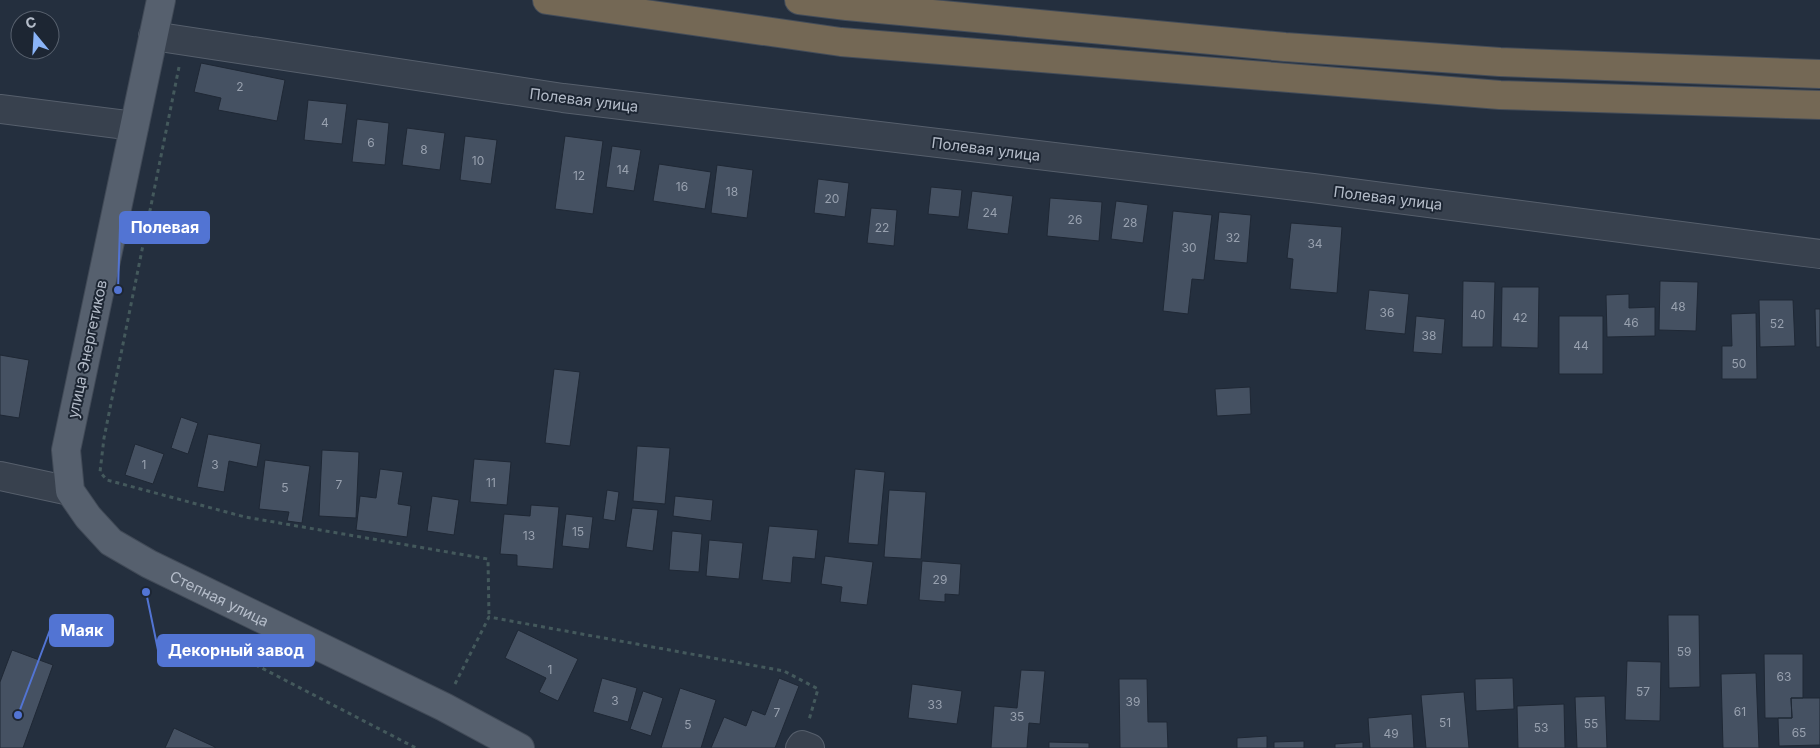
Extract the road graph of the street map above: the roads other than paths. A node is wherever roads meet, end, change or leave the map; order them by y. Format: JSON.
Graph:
{"nodes":[{"id":1,"x":547,"y":0,"type":"edge"},
{"id":2,"x":799,"y":0,"type":"edge"},
{"id":3,"x":161,"y":12,"type":"edge"},
{"id":4,"x":1820,"y":74,"type":"edge"},
{"id":5,"x":1820,"y":106,"type":"edge"},
{"id":6,"x":0,"y":109,"type":"edge"},
{"id":7,"x":134,"y":126,"type":"junction"},
{"id":8,"x":1820,"y":254,"type":"edge"},
{"id":9,"x":0,"y":476,"type":"edge"},
{"id":10,"x":70,"y":491,"type":"junction"},
{"id":11,"x":88,"y":517,"type":"joint"},
{"id":12,"x":520,"y":748,"type":"edge"}],
"edges":[{"from":1,"to":5,"type":"highway"},
{"from":2,"to":4,"type":"highway"},
{"from":3,"to":7,"type":"main road","name":"улица Энергетиков"},
{"from":3,"to":8,"type":"street","name":"Полевая улица"},
{"from":6,"to":7,"type":"street"},
{"from":7,"to":10,"type":"main road","name":"улица Энергетиков"},
{"from":9,"to":10,"type":"street"},
{"from":10,"to":11,"type":"main road","name":"улица Энергетиков"},
{"from":11,"to":12,"type":"main road","name":"Степная улица"}]}
